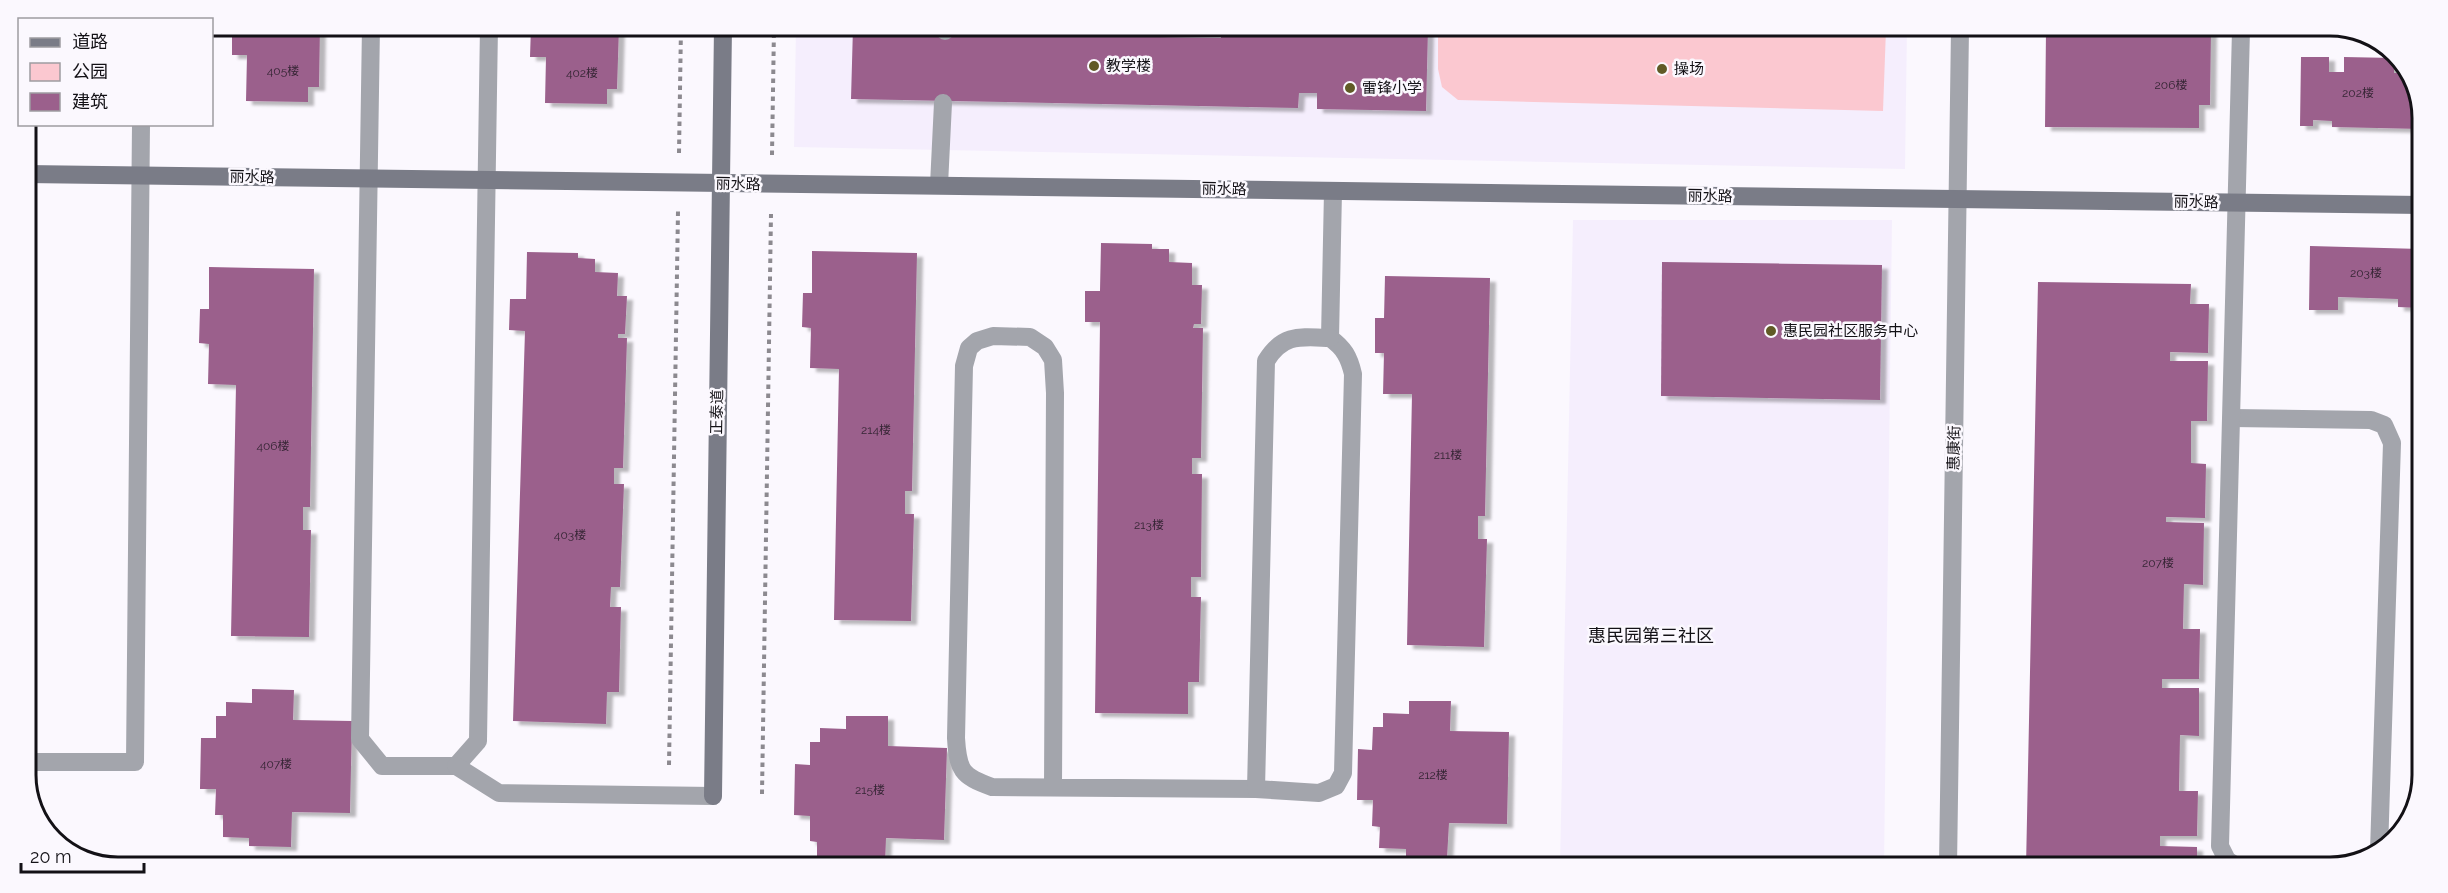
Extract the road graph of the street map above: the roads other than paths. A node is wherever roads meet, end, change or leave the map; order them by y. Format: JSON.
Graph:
{"nodes":[{"id":1,"x":371,"y":36,"type":"edge"},
{"id":2,"x":489,"y":36,"type":"edge"},
{"id":3,"x":723,"y":36,"type":"edge"},
{"id":4,"x":1960,"y":36,"type":"edge"},
{"id":5,"x":2241,"y":36,"type":"edge"},
{"id":6,"x":943,"y":103,"type":"dead end"},
{"id":7,"x":141,"y":126,"type":"edge"},
{"id":8,"x":36,"y":174,"type":"edge"},
{"id":9,"x":141,"y":176,"type":"junction"},
{"id":10,"x":368,"y":179,"type":"junction"},
{"id":11,"x":487,"y":180,"type":"junction"},
{"id":12,"x":720,"y":183,"type":"junction"},
{"id":13,"x":939,"y":185,"type":"junction"},
{"id":14,"x":1333,"y":191,"type":"junction"},
{"id":15,"x":1958,"y":200,"type":"junction"},
{"id":16,"x":2237,"y":203,"type":"junction"},
{"id":17,"x":2412,"y":206,"type":"edge"},
{"id":18,"x":1330,"y":338,"type":"junction"},
{"id":19,"x":2232,"y":418,"type":"junction"},
{"id":20,"x":36,"y":762,"type":"edge"},
{"id":21,"x":456,"y":766,"type":"junction"},
{"id":22,"x":1053,"y":788,"type":"junction"},
{"id":23,"x":1256,"y":789,"type":"junction"},
{"id":24,"x":2379,"y":840,"type":"edge"},
{"id":25,"x":1948,"y":857,"type":"edge"},
{"id":26,"x":2226,"y":857,"type":"edge"}],
"edges":[{"from":1,"to":10,"type":"street"},
{"from":2,"to":11,"type":"street"},
{"from":3,"to":12,"type":"street","name":"正泰道"},
{"from":4,"to":15,"type":"street","name":"惠康街"},
{"from":5,"to":16,"type":"street"},
{"from":6,"to":13,"type":"street"},
{"from":7,"to":9,"type":"street"},
{"from":8,"to":9,"type":"street","name":"丽水路"},
{"from":9,"to":10,"type":"street","name":"丽水路"},
{"from":9,"to":20,"type":"street"},
{"from":10,"to":11,"type":"street","name":"丽水路"},
{"from":10,"to":21,"type":"street"},
{"from":11,"to":12,"type":"street","name":"丽水路"},
{"from":11,"to":21,"type":"street"},
{"from":12,"to":13,"type":"street","name":"丽水路"},
{"from":12,"to":21,"type":"street","name":"正泰道"},
{"from":13,"to":14,"type":"street","name":"丽水路"},
{"from":14,"to":15,"type":"street","name":"丽水路"},
{"from":14,"to":18,"type":"street"},
{"from":15,"to":16,"type":"street","name":"丽水路"},
{"from":15,"to":25,"type":"street","name":"惠康街"},
{"from":16,"to":17,"type":"street","name":"丽水路"},
{"from":16,"to":19,"type":"street"},
{"from":18,"to":23,"type":"street"},
{"from":18,"to":23,"type":"street"},
{"from":19,"to":24,"type":"street"},
{"from":19,"to":26,"type":"street"},
{"from":22,"to":22,"type":"street"},
{"from":22,"to":23,"type":"street"}]}
